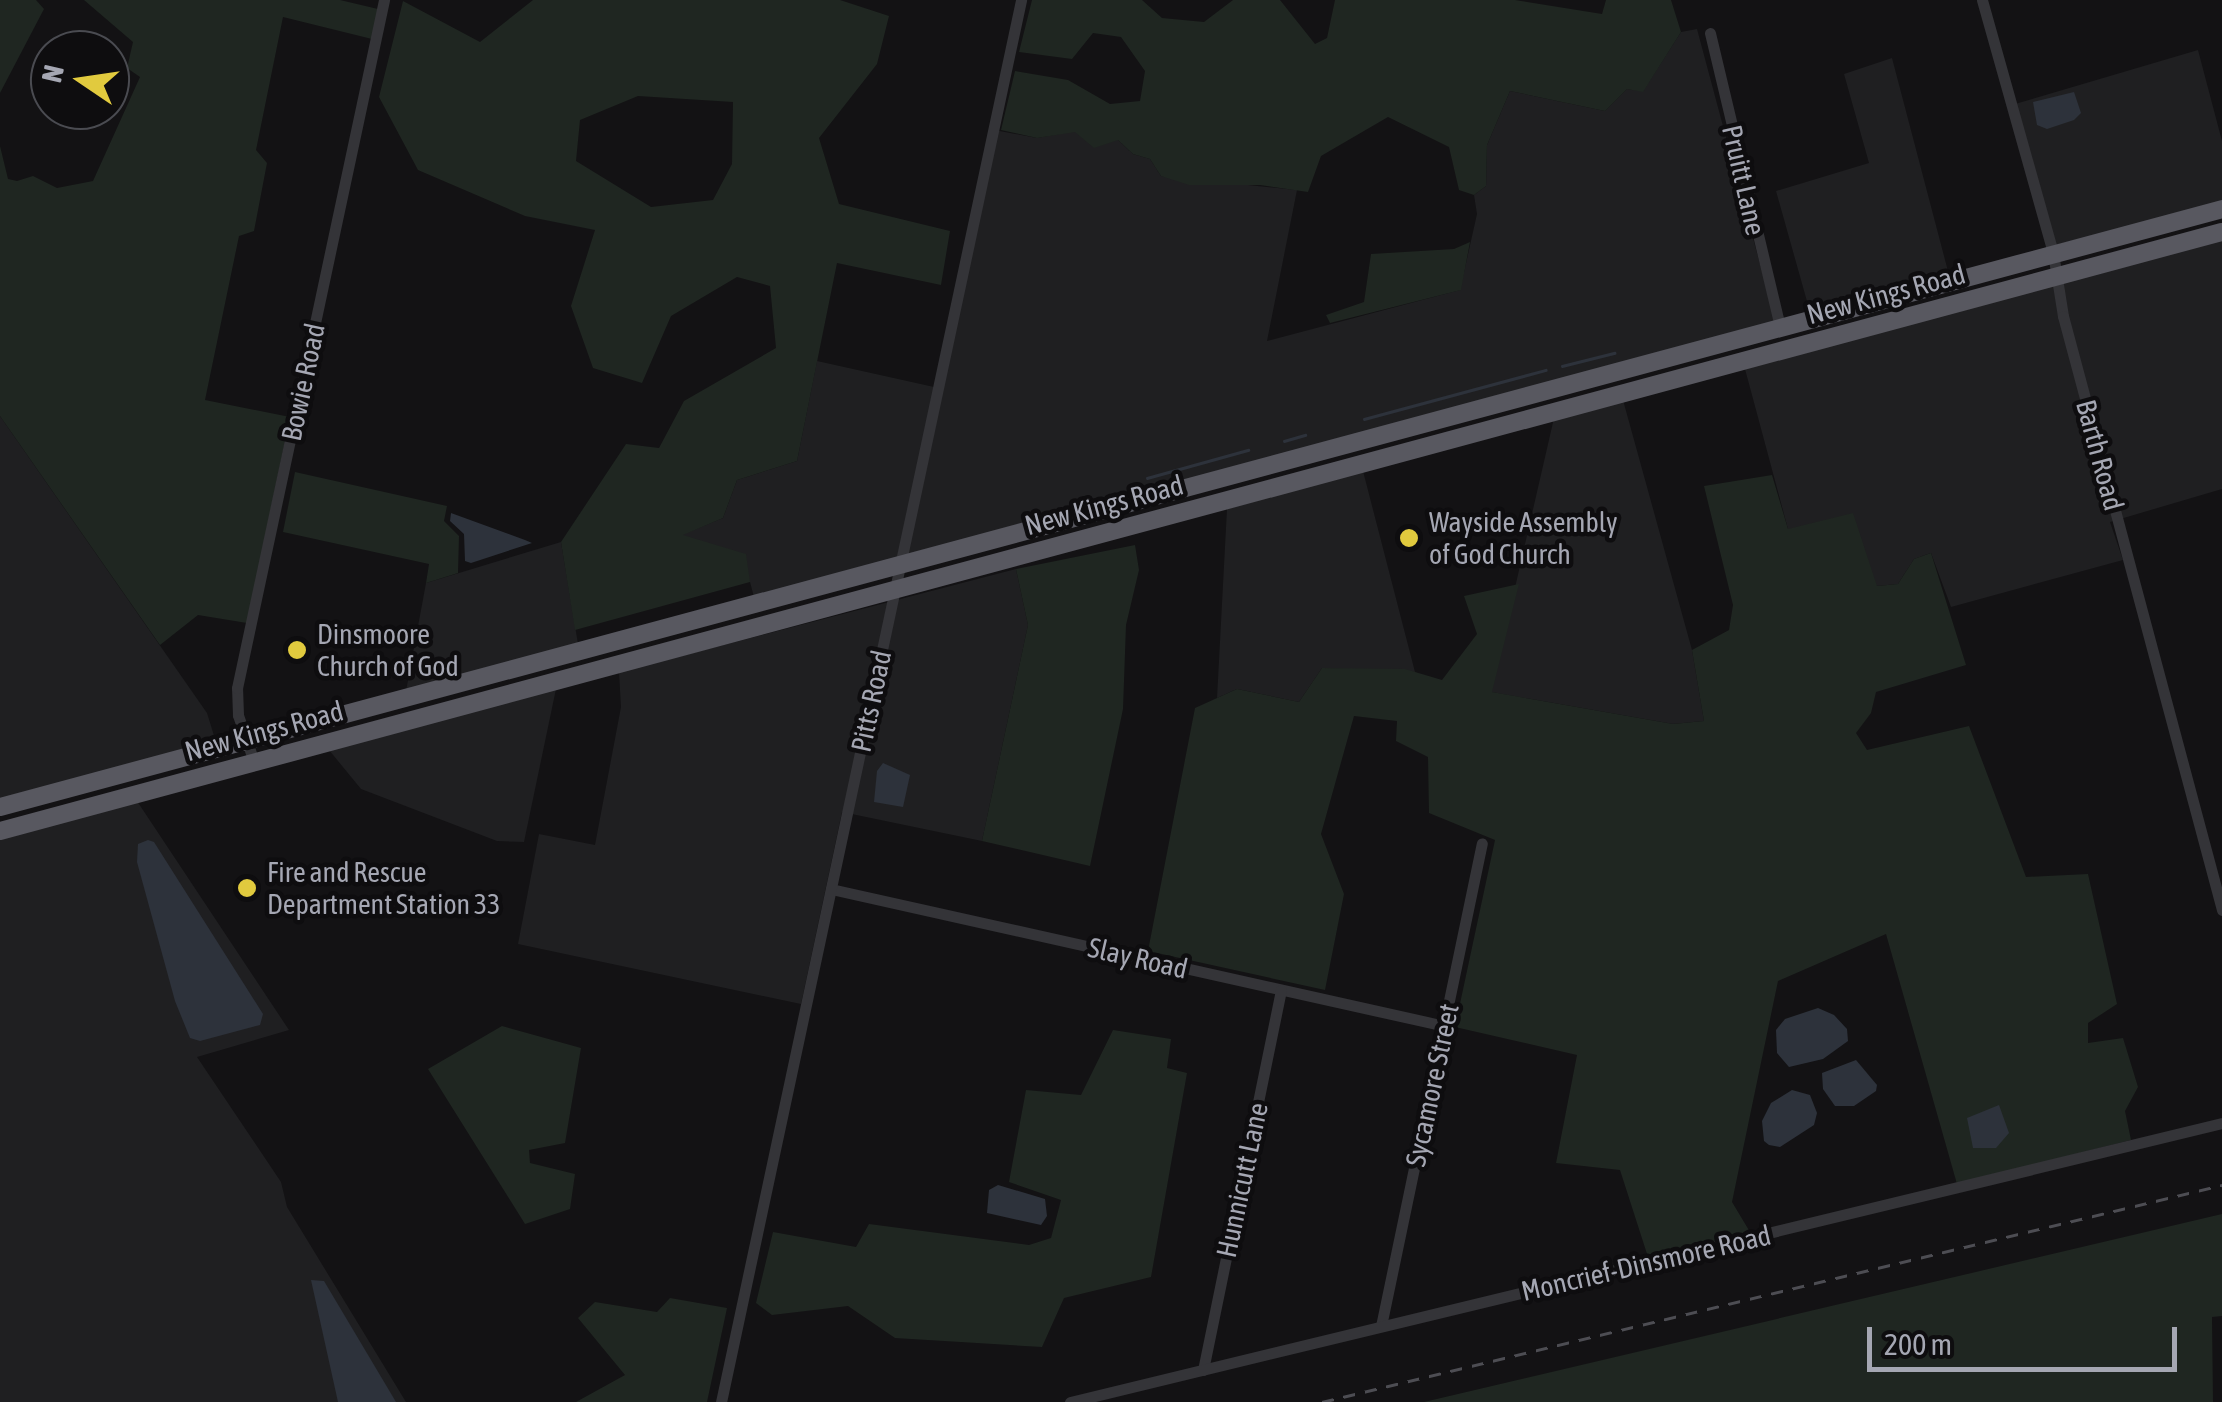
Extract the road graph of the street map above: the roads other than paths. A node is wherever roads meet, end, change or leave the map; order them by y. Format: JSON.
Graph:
{"nodes":[{"id":1,"x":384,"y":0,"type":"edge"},
{"id":2,"x":1021,"y":0,"type":"edge"},
{"id":3,"x":1982,"y":0,"type":"edge"},
{"id":4,"x":1710,"y":33,"type":"dead end"},
{"id":5,"x":2222,"y":210,"type":"edge"},
{"id":6,"x":2222,"y":232,"type":"edge"},
{"id":7,"x":2053,"y":253,"type":"junction"},
{"id":8,"x":2054,"y":277,"type":"junction"},
{"id":9,"x":1780,"y":327,"type":"junction"},
{"id":10,"x":1664,"y":358,"type":"junction"},
{"id":11,"x":1670,"y":380,"type":"junction"},
{"id":12,"x":1279,"y":462,"type":"junction"},
{"id":13,"x":1286,"y":484,"type":"junction"},
{"id":14,"x":901,"y":563,"type":"junction"},
{"id":15,"x":896,"y":589,"type":"junction"},
{"id":16,"x":566,"y":654,"type":"junction"},
{"id":17,"x":572,"y":676,"type":"junction"},
{"id":18,"x":247,"y":741,"type":"junction"},
{"id":19,"x":254,"y":762,"type":"junction"},
{"id":20,"x":160,"y":764,"type":"junction"},
{"id":21,"x":169,"y":785,"type":"junction"},
{"id":22,"x":0,"y":807,"type":"edge"},
{"id":23,"x":0,"y":831,"type":"edge"},
{"id":24,"x":1482,"y":843,"type":"dead end"},
{"id":25,"x":2219,"y":883,"type":"edge"},
{"id":26,"x":831,"y":889,"type":"junction"},
{"id":27,"x":2222,"y":910,"type":"edge"},
{"id":28,"x":1281,"y":990,"type":"junction"},
{"id":29,"x":1445,"y":1026,"type":"junction"},
{"id":30,"x":2222,"y":1124,"type":"edge"},
{"id":31,"x":1381,"y":1326,"type":"junction"},
{"id":32,"x":1204,"y":1370,"type":"junction"},
{"id":33,"x":721,"y":1402,"type":"edge"},
{"id":34,"x":1070,"y":1402,"type":"edge"}],
"edges":[{"from":1,"to":18,"type":"street","name":"Bowie Road"},
{"from":2,"to":14,"type":"street","name":"Pitts Road"},
{"from":3,"to":7,"type":"street","name":"Barth Road"},
{"from":4,"to":9,"type":"street","name":"Pruitt Lane"},
{"from":5,"to":7,"type":"highway","name":"New Kings Road"},
{"from":6,"to":8,"type":"highway","name":"New Kings Road"},
{"from":7,"to":8,"type":"street","name":"Barth Road"},
{"from":7,"to":9,"type":"highway","name":"New Kings Road"},
{"from":8,"to":11,"type":"highway","name":"New Kings Road"},
{"from":8,"to":25,"type":"street","name":"Barth Road"},
{"from":9,"to":10,"type":"highway","name":"New Kings Road"},
{"from":10,"to":11,"type":"street"},
{"from":10,"to":12,"type":"highway","name":"New Kings Road"},
{"from":11,"to":13,"type":"highway","name":"New Kings Road"},
{"from":12,"to":13,"type":"street"},
{"from":12,"to":14,"type":"highway","name":"New Kings Road"},
{"from":13,"to":15,"type":"highway","name":"New Kings Road"},
{"from":14,"to":15,"type":"street","name":"Pitts Road"},
{"from":14,"to":16,"type":"highway","name":"New Kings Road"},
{"from":15,"to":17,"type":"highway","name":"New Kings Road"},
{"from":15,"to":26,"type":"street","name":"Pitts Road"},
{"from":16,"to":17,"type":"street"},
{"from":16,"to":18,"type":"highway","name":"New Kings Road"},
{"from":17,"to":19,"type":"highway","name":"New Kings Road"},
{"from":18,"to":19,"type":"street","name":"Bowie Road"},
{"from":18,"to":20,"type":"highway","name":"New Kings Road"},
{"from":19,"to":21,"type":"highway","name":"New Kings Road"},
{"from":20,"to":21,"type":"street"},
{"from":20,"to":22,"type":"highway","name":"New Kings Road"},
{"from":21,"to":23,"type":"highway","name":"New Kings Road"},
{"from":24,"to":29,"type":"street","name":"Sycamore Street"},
{"from":25,"to":27,"type":"street","name":"Barth Road"},
{"from":26,"to":28,"type":"street","name":"Slay Road"},
{"from":26,"to":33,"type":"street","name":"Pitts Road"},
{"from":28,"to":29,"type":"street","name":"Slay Road"},
{"from":28,"to":32,"type":"street","name":"Hunnicutt Lane"},
{"from":29,"to":31,"type":"street","name":"Sycamore Street"},
{"from":30,"to":31,"type":"street","name":"Moncrief-Dinsmore Road"},
{"from":31,"to":32,"type":"street","name":"Moncrief-Dinsmore Road"},
{"from":32,"to":34,"type":"street","name":"Moncrief-Dinsmore Road"}]}
